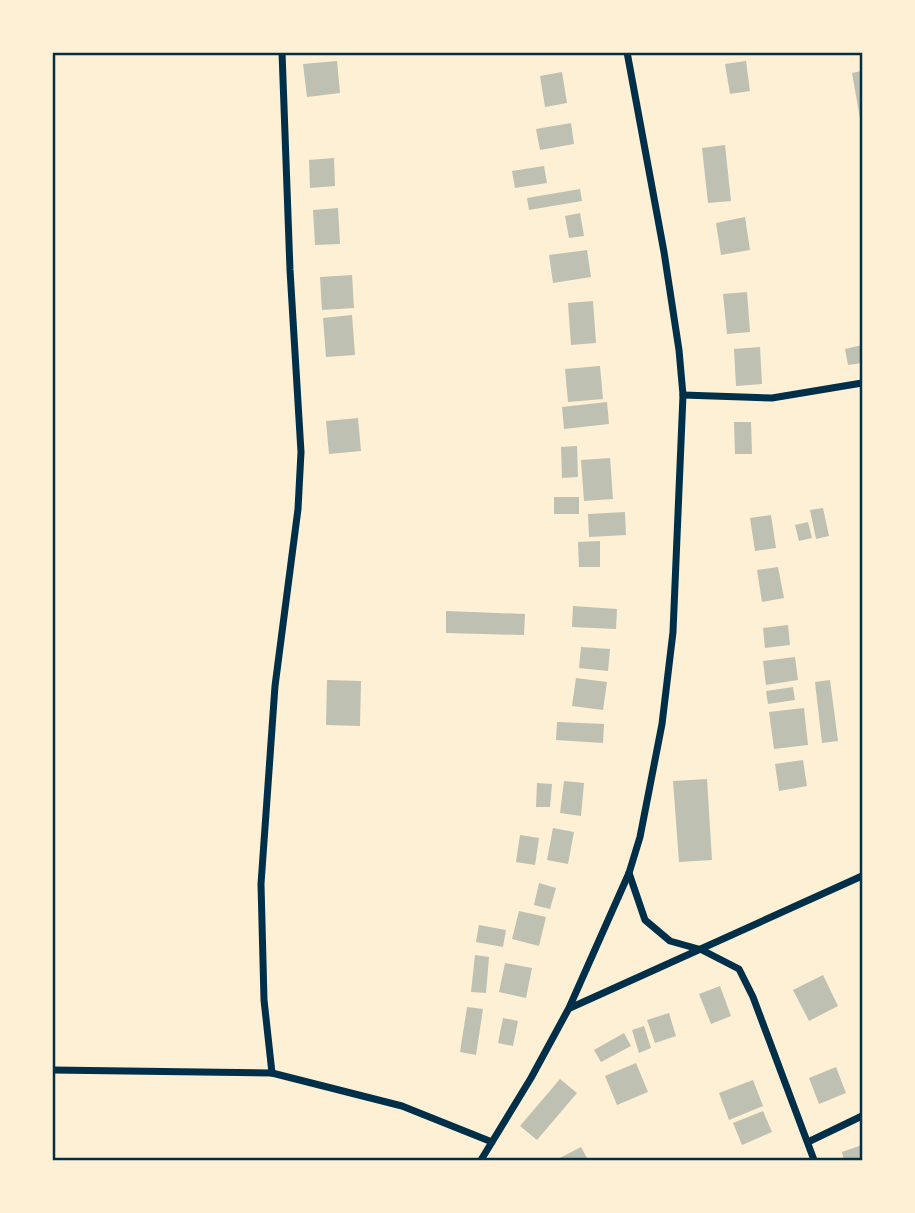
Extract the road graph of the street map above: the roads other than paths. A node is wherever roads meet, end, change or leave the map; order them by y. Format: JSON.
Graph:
{"nodes":[{"id":1,"x":282,"y":52,"type":"edge"},
{"id":2,"x":627,"y":52,"type":"edge"},
{"id":3,"x":863,"y":383,"type":"edge"},
{"id":4,"x":683,"y":395,"type":"junction"},
{"id":5,"x":629,"y":873,"type":"junction"},
{"id":6,"x":863,"y":876,"type":"edge"},
{"id":7,"x":702,"y":950,"type":"junction"},
{"id":8,"x":569,"y":1009,"type":"junction"},
{"id":9,"x":52,"y":1070,"type":"edge"},
{"id":10,"x":272,"y":1073,"type":"junction"},
{"id":11,"x":863,"y":1116,"type":"edge"},
{"id":12,"x":492,"y":1142,"type":"junction"},
{"id":13,"x":808,"y":1142,"type":"junction"},
{"id":14,"x":481,"y":1160,"type":"edge"},
{"id":15,"x":814,"y":1160,"type":"edge"}],
"edges":[{"from":1,"to":10,"type":"street"},
{"from":2,"to":4,"type":"street"},
{"from":3,"to":4,"type":"street"},
{"from":4,"to":5,"type":"street"},
{"from":5,"to":7,"type":"street"},
{"from":5,"to":8,"type":"street"},
{"from":6,"to":7,"type":"street"},
{"from":7,"to":8,"type":"street"},
{"from":7,"to":13,"type":"street"},
{"from":8,"to":12,"type":"street"},
{"from":9,"to":10,"type":"street"},
{"from":10,"to":12,"type":"street"},
{"from":11,"to":13,"type":"street"},
{"from":12,"to":14,"type":"street"},
{"from":13,"to":15,"type":"street"}]}
